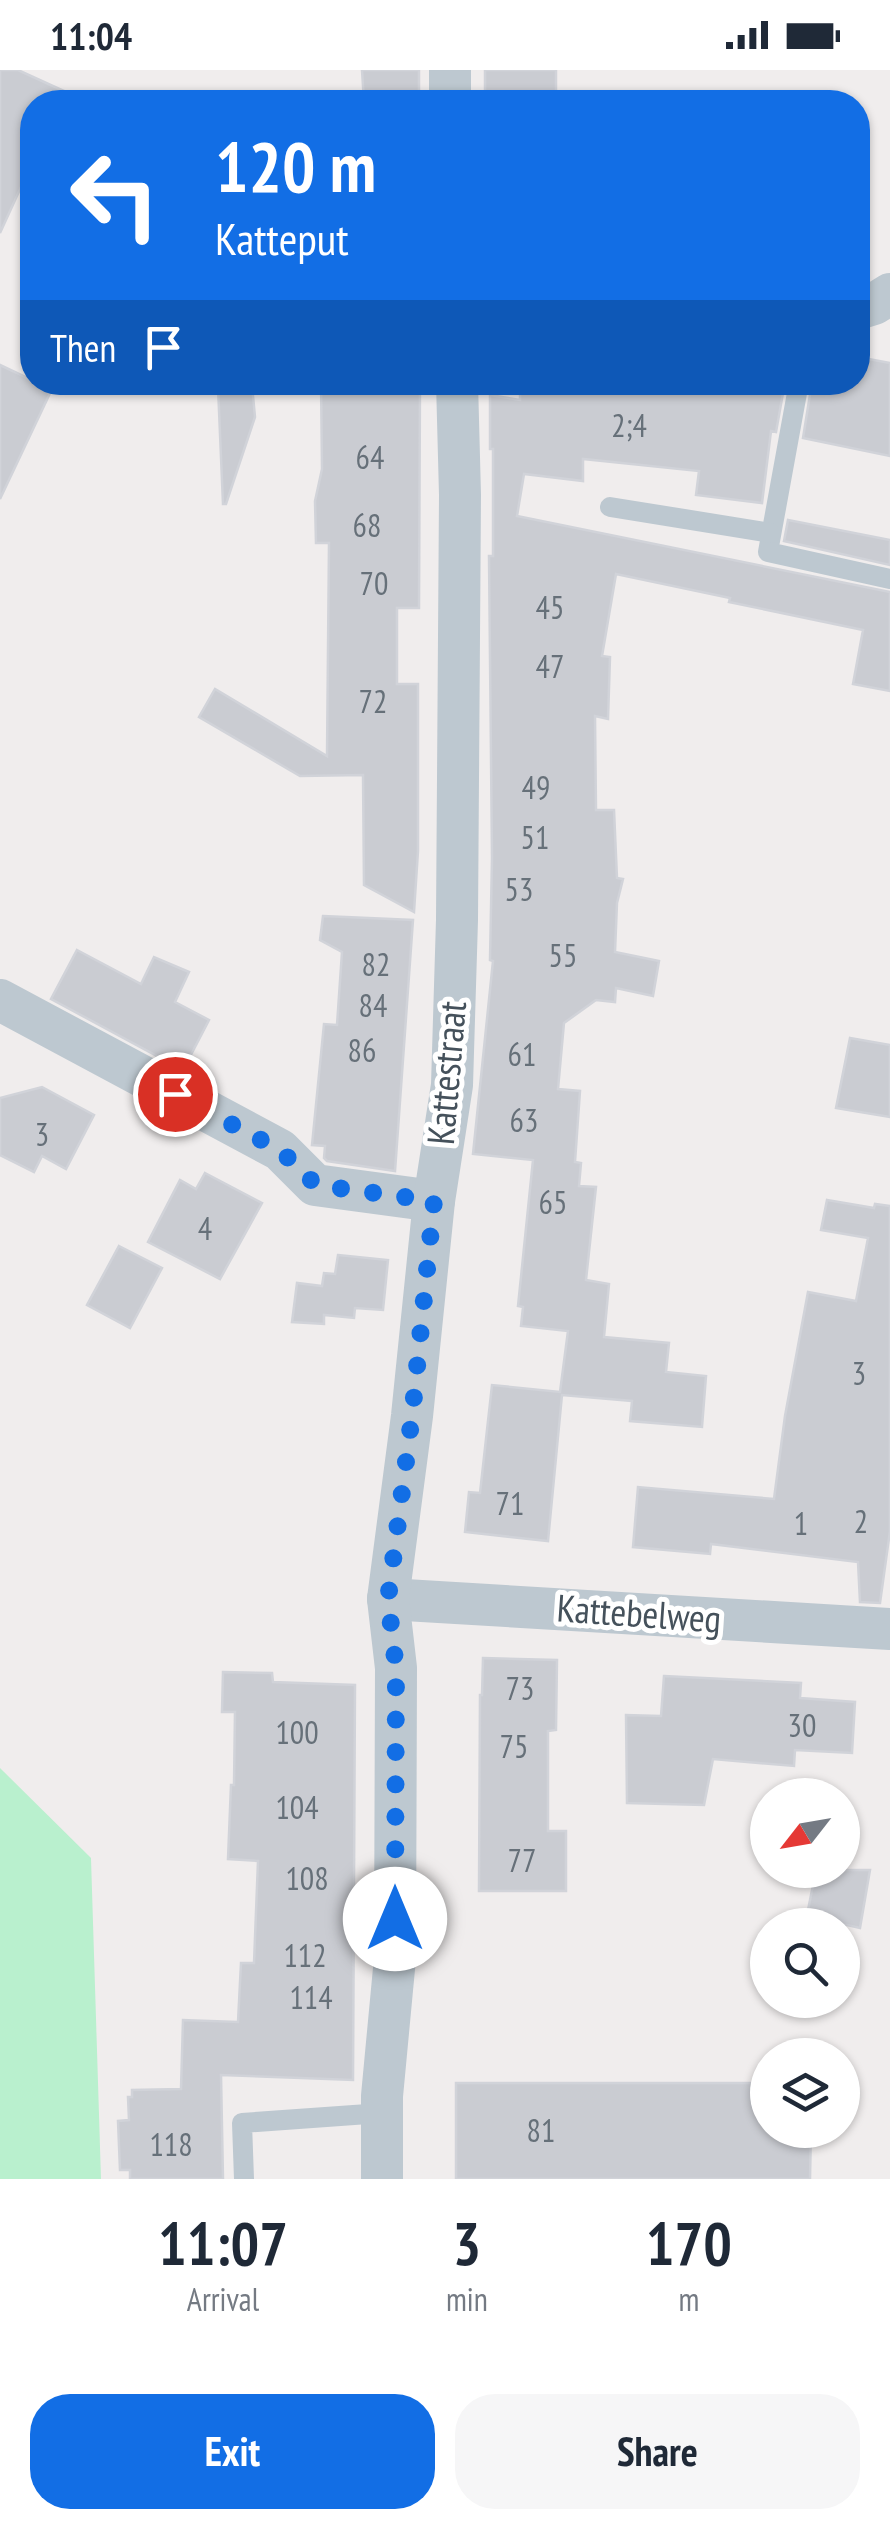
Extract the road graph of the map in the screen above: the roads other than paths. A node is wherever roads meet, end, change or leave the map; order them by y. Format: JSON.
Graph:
{"nodes":[{"id":1,"x":457,"y":395,"type":"edge"},
{"id":2,"x":797,"y":395,"type":"edge"},
{"id":3,"x":610,"y":507,"type":"dead end"},
{"id":4,"x":771,"y":532,"type":"junction"},
{"id":5,"x":890,"y":578,"type":"edge"},
{"id":6,"x":0,"y":1000,"type":"edge"},
{"id":7,"x":434,"y":1201,"type":"junction"},
{"id":8,"x":388,"y":1599,"type":"junction"},
{"id":9,"x":890,"y":1630,"type":"edge"},
{"id":10,"x":382,"y":2113,"type":"junction"},
{"id":11,"x":244,"y":2179,"type":"edge"},
{"id":12,"x":382,"y":2179,"type":"edge"}],
"edges":[{"from":1,"to":7,"type":"street","name":"Kattestraat"},
{"from":2,"to":4,"type":"lane"},
{"from":3,"to":4,"type":"lane"},
{"from":4,"to":5,"type":"lane"},
{"from":6,"to":7,"type":"street"},
{"from":7,"to":8,"type":"street","name":"Kattestraat"},
{"from":8,"to":9,"type":"street","name":"Kattebelweg"},
{"from":8,"to":10,"type":"street","name":"Kattestraat"},
{"from":10,"to":11,"type":"lane"},
{"from":10,"to":12,"type":"street","name":"Kattestraat"}]}
